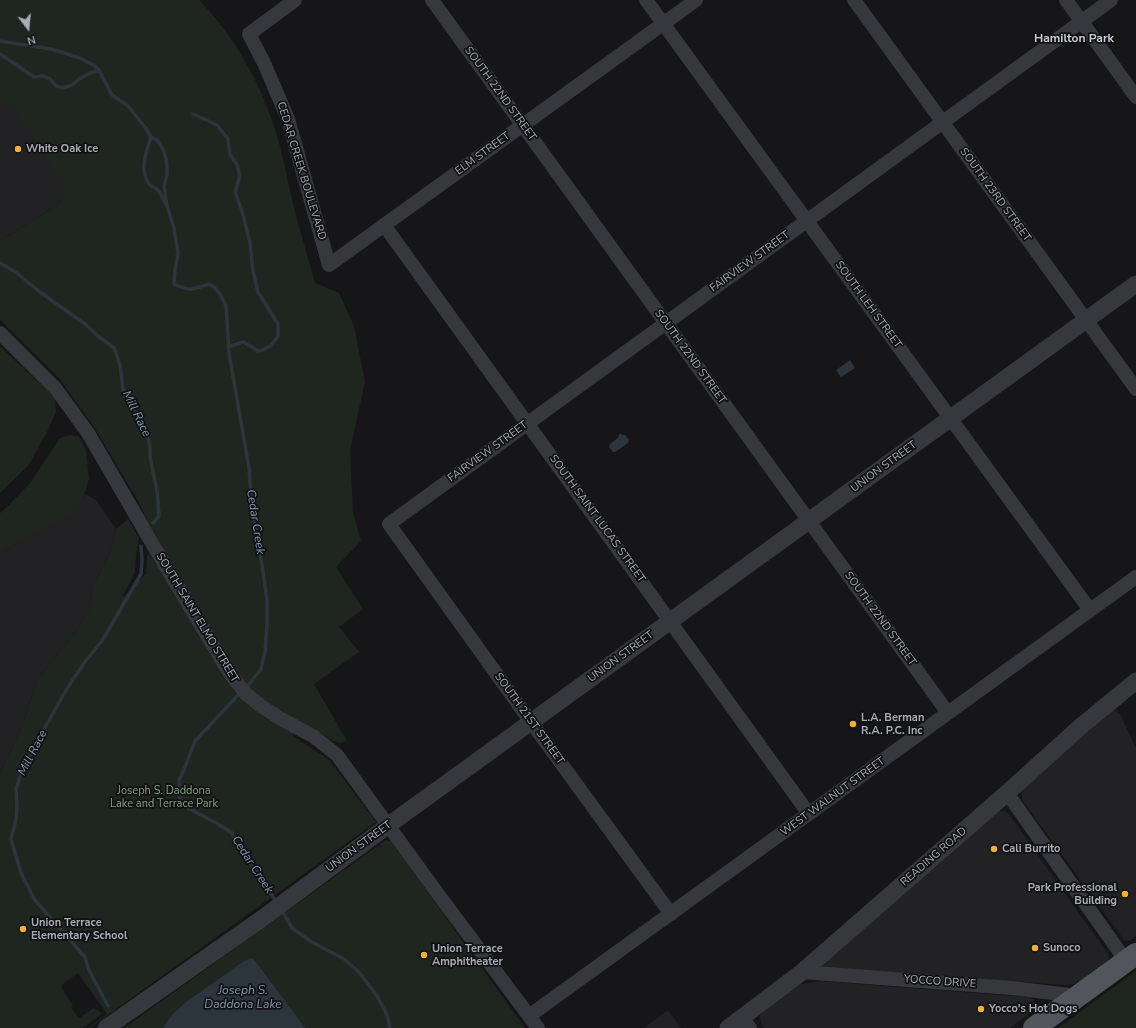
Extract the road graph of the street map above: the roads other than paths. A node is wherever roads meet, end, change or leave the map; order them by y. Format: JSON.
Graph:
{"nodes":[{"id":1,"x":295,"y":0,"type":"edge"},
{"id":2,"x":432,"y":0,"type":"edge"},
{"id":3,"x":646,"y":0,"type":"edge"},
{"id":4,"x":696,"y":0,"type":"edge"},
{"id":5,"x":854,"y":0,"type":"edge"},
{"id":6,"x":1066,"y":0,"type":"edge"},
{"id":7,"x":1111,"y":0,"type":"edge"},
{"id":8,"x":1081,"y":22,"type":"junction"},
{"id":9,"x":663,"y":24,"type":"junction"},
{"id":10,"x":1136,"y":97,"type":"edge"},
{"id":11,"x":943,"y":122,"type":"junction"},
{"id":12,"x":523,"y":125,"type":"junction"},
{"id":13,"x":807,"y":221,"type":"junction"},
{"id":14,"x":384,"y":226,"type":"junction"},
{"id":15,"x":330,"y":265,"type":"joint"},
{"id":16,"x":1136,"y":284,"type":"edge"},
{"id":17,"x":1086,"y":320,"type":"junction"},
{"id":18,"x":666,"y":323,"type":"junction"},
{"id":19,"x":0,"y":333,"type":"edge"},
{"id":20,"x":1136,"y":389,"type":"edge"},
{"id":21,"x":951,"y":418,"type":"junction"},
{"id":22,"x":527,"y":423,"type":"junction"},
{"id":23,"x":809,"y":521,"type":"junction"},
{"id":24,"x":388,"y":524,"type":"joint"},
{"id":25,"x":1136,"y":577,"type":"edge"},
{"id":26,"x":1090,"y":610,"type":"junction"},
{"id":27,"x":670,"y":621,"type":"junction"},
{"id":28,"x":1136,"y":681,"type":"edge"},
{"id":29,"x":948,"y":713,"type":"junction"},
{"id":30,"x":531,"y":722,"type":"junction"},
{"id":31,"x":1007,"y":793,"type":"junction"},
{"id":32,"x":809,"y":814,"type":"junction"},
{"id":33,"x":388,"y":826,"type":"junction"},
{"id":34,"x":671,"y":914,"type":"junction"},
{"id":35,"x":1131,"y":957,"type":"edge"},
{"id":36,"x":802,"y":972,"type":"junction"},
{"id":37,"x":1078,"y":996,"type":"junction"},
{"id":38,"x":529,"y":1016,"type":"junction"},
{"id":39,"x":746,"y":1022,"type":"edge"},
{"id":40,"x":106,"y":1028,"type":"edge"},
{"id":41,"x":538,"y":1028,"type":"edge"},
{"id":42,"x":728,"y":1028,"type":"edge"},
{"id":43,"x":1034,"y":1028,"type":"edge"}],
"edges":[{"from":1,"to":15,"type":"street","name":"CEDAR CREEK BOULEVARD"},
{"from":2,"to":12,"type":"street","name":"SOUTH 22ND STREET"},
{"from":3,"to":9,"type":"street","name":"SOUTH LEH STREET"},
{"from":4,"to":9,"type":"street","name":"ELM STREET"},
{"from":5,"to":11,"type":"street","name":"SOUTH 23RD STREET"},
{"from":6,"to":8,"type":"street"},
{"from":7,"to":8,"type":"street","name":"FAIRVIEW STREET"},
{"from":8,"to":10,"type":"street"},
{"from":8,"to":11,"type":"street","name":"FAIRVIEW STREET"},
{"from":9,"to":12,"type":"street","name":"ELM STREET"},
{"from":9,"to":13,"type":"street","name":"SOUTH LEH STREET"},
{"from":11,"to":13,"type":"street","name":"FAIRVIEW STREET"},
{"from":11,"to":17,"type":"street","name":"SOUTH 23RD STREET"},
{"from":12,"to":14,"type":"street","name":"ELM STREET"},
{"from":12,"to":18,"type":"street","name":"SOUTH 22ND STREET"},
{"from":13,"to":18,"type":"street","name":"FAIRVIEW STREET"},
{"from":13,"to":21,"type":"street","name":"SOUTH LEH STREET"},
{"from":14,"to":15,"type":"street","name":"ELM STREET"},
{"from":14,"to":22,"type":"street","name":"SOUTH SAINT LUCAS STREET"},
{"from":16,"to":17,"type":"street","name":"UNION STREET"},
{"from":17,"to":20,"type":"street","name":"SOUTH 23RD STREET"},
{"from":17,"to":21,"type":"street","name":"UNION STREET"},
{"from":18,"to":22,"type":"street","name":"FAIRVIEW STREET"},
{"from":18,"to":23,"type":"street","name":"SOUTH 22ND STREET"},
{"from":19,"to":33,"type":"street","name":"SOUTH SAINT ELMO STREET"},
{"from":21,"to":23,"type":"street","name":"UNION STREET"},
{"from":21,"to":26,"type":"street","name":"SOUTH LEH STREET"},
{"from":22,"to":24,"type":"street","name":"FAIRVIEW STREET"},
{"from":22,"to":27,"type":"street","name":"SOUTH SAINT LUCAS STREET"},
{"from":23,"to":27,"type":"street","name":"UNION STREET"},
{"from":23,"to":29,"type":"street","name":"SOUTH 22ND STREET"},
{"from":24,"to":30,"type":"street","name":"SOUTH 21ST STREET"},
{"from":25,"to":26,"type":"street","name":"WEST WALNUT STREET"},
{"from":26,"to":29,"type":"street","name":"WEST WALNUT STREET"},
{"from":27,"to":30,"type":"street","name":"UNION STREET"},
{"from":27,"to":32,"type":"street","name":"SOUTH SAINT LUCAS STREET"},
{"from":28,"to":31,"type":"street","name":"READING ROAD"},
{"from":29,"to":32,"type":"street","name":"WEST WALNUT STREET"},
{"from":30,"to":33,"type":"street","name":"UNION STREET"},
{"from":30,"to":34,"type":"street","name":"SOUTH 21ST STREET"},
{"from":31,"to":35,"type":"street"},
{"from":31,"to":36,"type":"street","name":"READING ROAD"},
{"from":32,"to":34,"type":"street","name":"WEST WALNUT STREET"},
{"from":33,"to":38,"type":"street","name":"SOUTH SAINT ELMO STREET"},
{"from":33,"to":40,"type":"street","name":"UNION STREET"},
{"from":34,"to":38,"type":"street","name":"WEST WALNUT STREET"},
{"from":35,"to":37,"type":"main road"},
{"from":36,"to":37,"type":"street","name":"YOCCO DRIVE"},
{"from":36,"to":39,"type":"street","name":"READING ROAD"},
{"from":37,"to":43,"type":"main road"},
{"from":38,"to":41,"type":"street","name":"SOUTH SAINT ELMO STREET"},
{"from":39,"to":42,"type":"street","name":"READING ROAD"}]}
